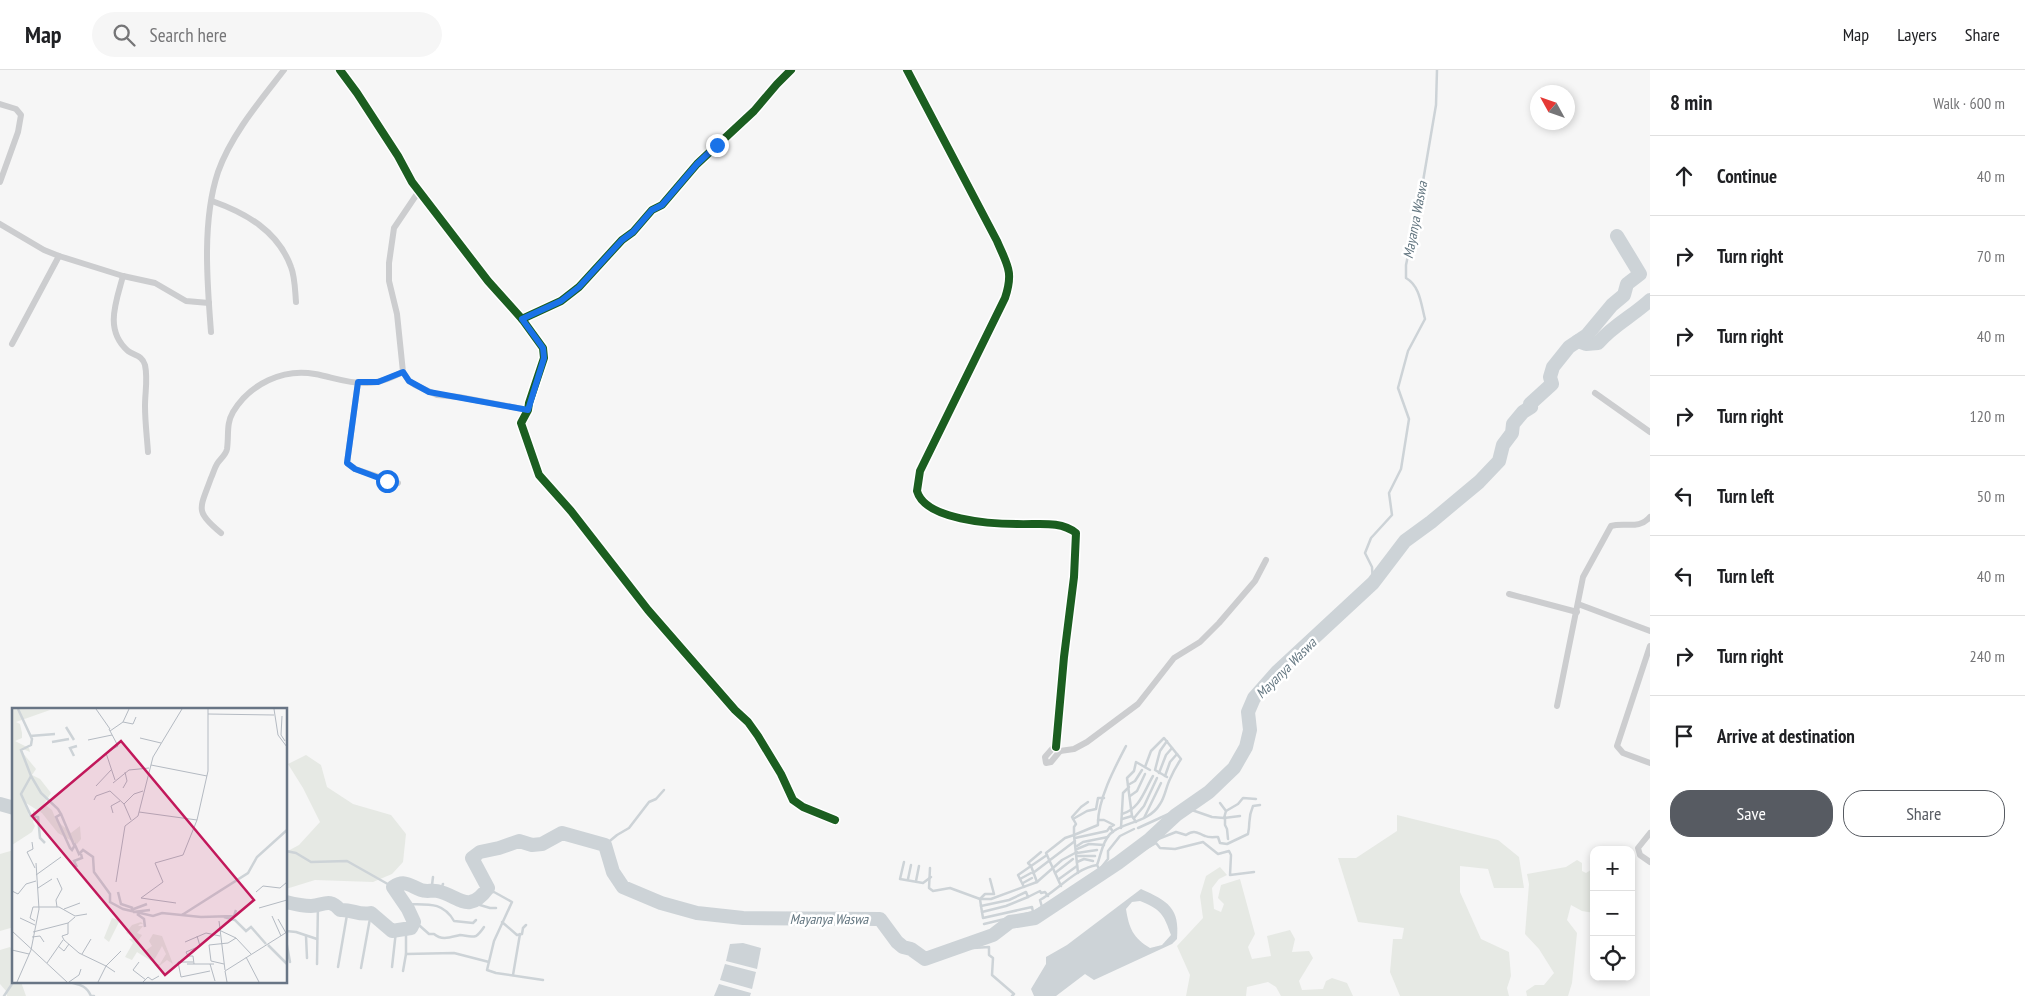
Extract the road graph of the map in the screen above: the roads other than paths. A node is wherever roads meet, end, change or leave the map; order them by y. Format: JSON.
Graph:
{"nodes":[{"id":1,"x":284,"y":70,"type":"edge"},
{"id":2,"x":340,"y":70,"type":"edge"},
{"id":3,"x":792,"y":70,"type":"edge"},
{"id":4,"x":907,"y":70,"type":"edge"},
{"id":5,"x":0,"y":104,"type":"edge"},
{"id":6,"x":0,"y":182,"type":"edge"},
{"id":7,"x":419,"y":191,"type":"junction"},
{"id":8,"x":212,"y":201,"type":"junction"},
{"id":9,"x":0,"y":224,"type":"edge"},
{"id":10,"x":59,"y":256,"type":"junction"},
{"id":11,"x":123,"y":276,"type":"junction"},
{"id":12,"x":296,"y":302,"type":"dead end"},
{"id":13,"x":209,"y":303,"type":"junction"},
{"id":14,"x":522,"y":319,"type":"junction"},
{"id":15,"x":211,"y":332,"type":"dead end"},
{"id":16,"x":12,"y":344,"type":"dead end"},
{"id":17,"x":403,"y":372,"type":"junction"},
{"id":18,"x":358,"y":382,"type":"junction"},
{"id":19,"x":1595,"y":393,"type":"dead end"},
{"id":20,"x":528,"y":410,"type":"junction"},
{"id":21,"x":1650,"y":432,"type":"edge"},
{"id":22,"x":148,"y":452,"type":"dead end"},
{"id":23,"x":398,"y":483,"type":"dead end"},
{"id":24,"x":1650,"y":517,"type":"edge"},
{"id":25,"x":222,"y":533,"type":"dead end"},
{"id":26,"x":1266,"y":560,"type":"dead end"},
{"id":27,"x":1509,"y":594,"type":"dead end"},
{"id":28,"x":1578,"y":604,"type":"junction"},
{"id":29,"x":1577,"y":612,"type":"junction"},
{"id":30,"x":1650,"y":631,"type":"edge"},
{"id":31,"x":1650,"y":646,"type":"edge"},
{"id":32,"x":1557,"y":706,"type":"dead end"},
{"id":33,"x":1650,"y":763,"type":"edge"},
{"id":34,"x":835,"y":820,"type":"dead end"},
{"id":35,"x":1650,"y":833,"type":"edge"},
{"id":36,"x":1650,"y":862,"type":"edge"}],
"edges":[{"from":1,"to":8,"type":"street"},
{"from":2,"to":7,"type":"street"},
{"from":3,"to":14,"type":"street"},
{"from":4,"to":26,"type":"street"},
{"from":5,"to":6,"type":"street"},
{"from":7,"to":14,"type":"street"},
{"from":7,"to":17,"type":"street"},
{"from":8,"to":12,"type":"street"},
{"from":8,"to":13,"type":"street"},
{"from":9,"to":10,"type":"street"},
{"from":10,"to":11,"type":"street"},
{"from":10,"to":16,"type":"street"},
{"from":11,"to":13,"type":"street"},
{"from":11,"to":22,"type":"street"},
{"from":13,"to":15,"type":"street"},
{"from":14,"to":20,"type":"street"},
{"from":17,"to":18,"type":"street"},
{"from":17,"to":20,"type":"street"},
{"from":18,"to":23,"type":"street"},
{"from":18,"to":25,"type":"street"},
{"from":19,"to":21,"type":"street"},
{"from":20,"to":34,"type":"street"},
{"from":24,"to":28,"type":"street"},
{"from":27,"to":29,"type":"street"},
{"from":28,"to":29,"type":"street"},
{"from":28,"to":30,"type":"street"},
{"from":29,"to":32,"type":"street"},
{"from":31,"to":33,"type":"street"},
{"from":35,"to":36,"type":"street"}]}
